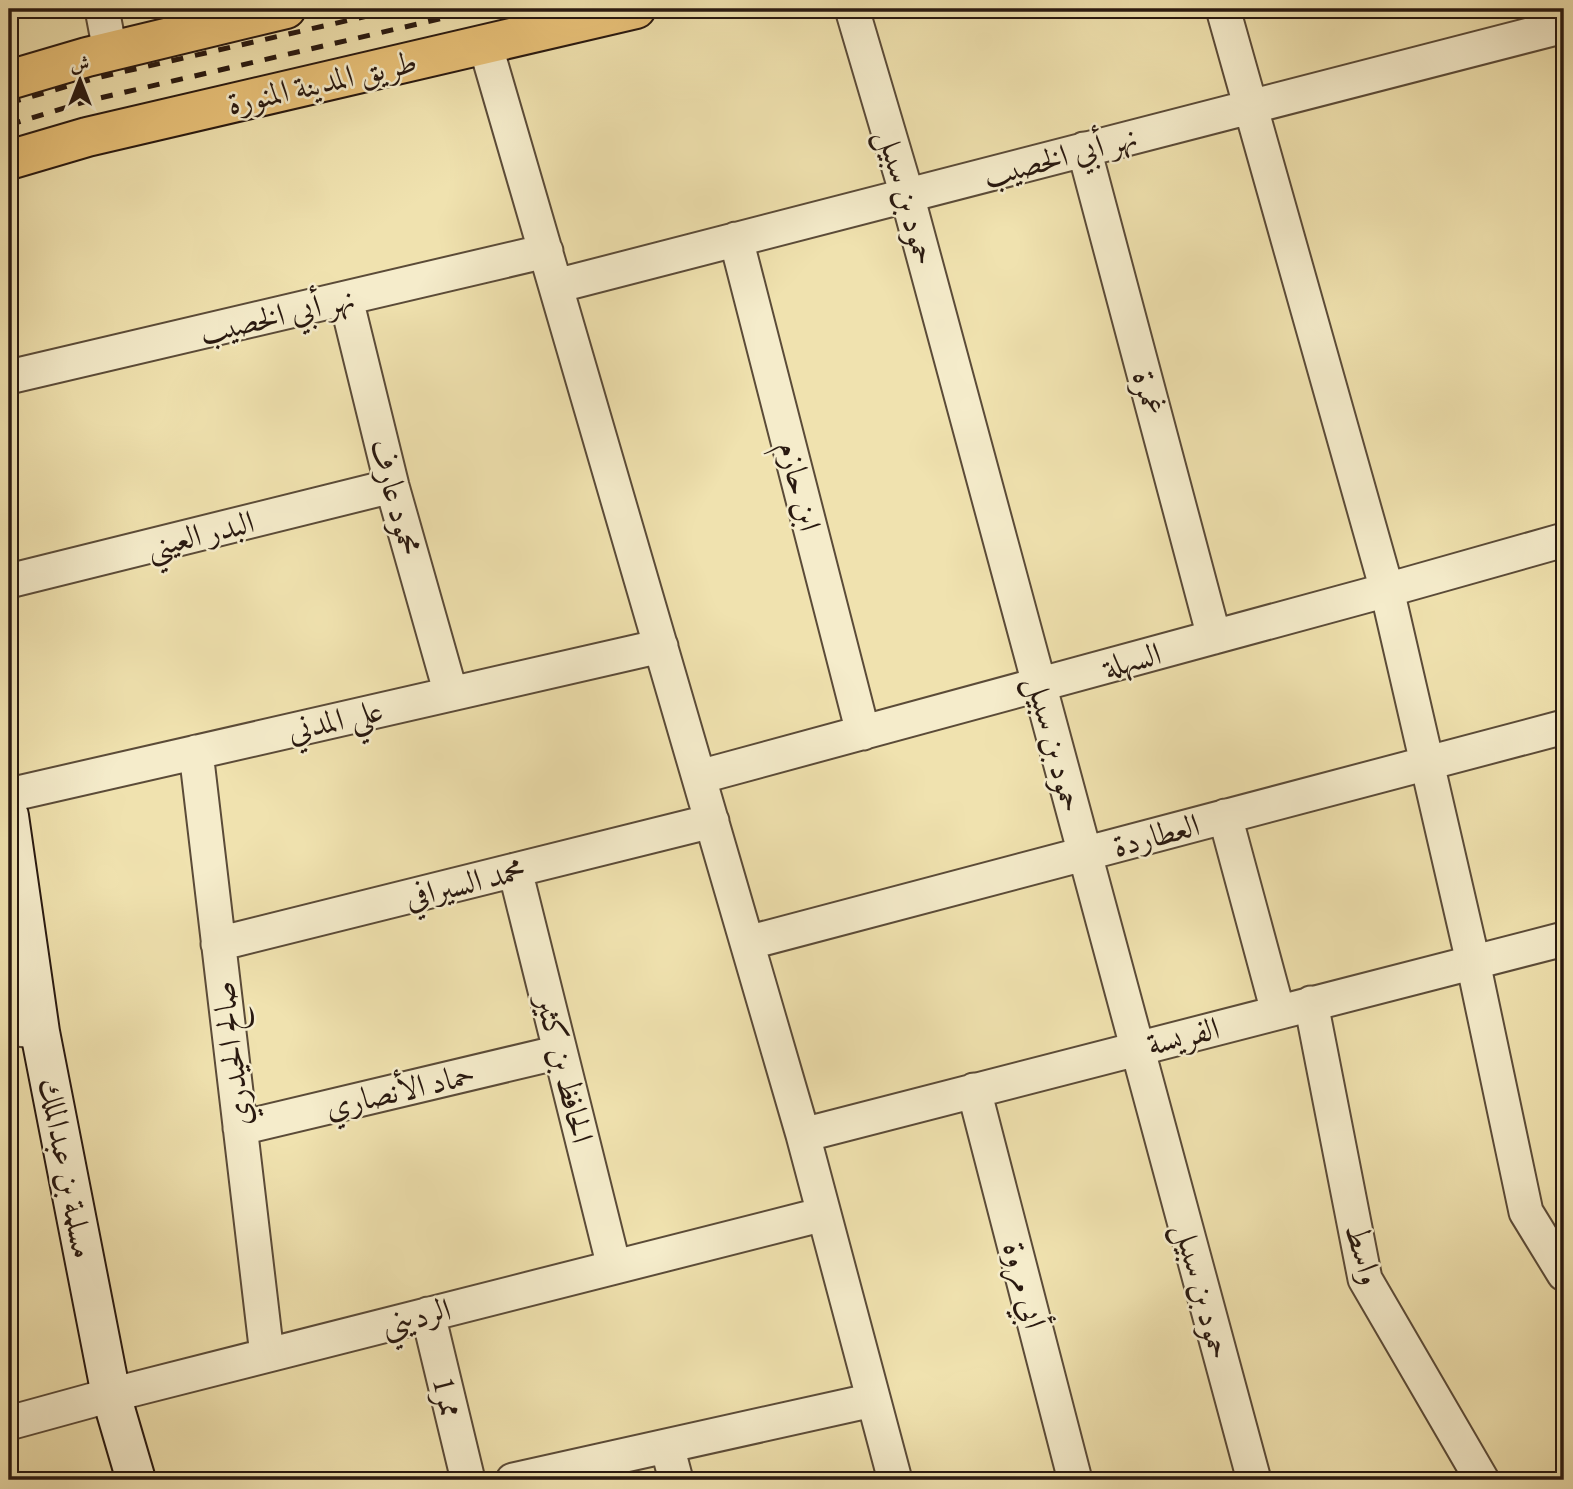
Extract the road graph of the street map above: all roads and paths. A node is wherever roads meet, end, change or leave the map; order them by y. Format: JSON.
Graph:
{"nodes":[{"id":1,"x":102,"y":9,"type":"edge"},
{"id":2,"x":286,"y":9,"type":"edge"},
{"id":3,"x":636,"y":9,"type":"edge"},
{"id":4,"x":852,"y":9,"type":"edge"},
{"id":5,"x":1223,"y":9,"type":"edge"},
{"id":6,"x":1564,"y":26,"type":"edge"},
{"id":7,"x":485,"y":44,"type":"junction"},
{"id":8,"x":110,"y":51,"type":"junction"},
{"id":9,"x":9,"y":80,"type":"edge"},
{"id":10,"x":1252,"y":106,"type":"junction"},
{"id":11,"x":1084,"y":149,"type":"junction"},
{"id":12,"x":9,"y":160,"type":"edge"},
{"id":13,"x":907,"y":195,"type":"junction"},
{"id":14,"x":736,"y":239,"type":"junction"},
{"id":15,"x":546,"y":251,"type":"junction"},
{"id":16,"x":555,"y":286,"type":"junction"},
{"id":17,"x":346,"y":299,"type":"junction"},
{"id":18,"x":9,"y":377,"type":"edge"},
{"id":19,"x":392,"y":486,"type":"junction"},
{"id":20,"x":1564,"y":540,"type":"edge"},
{"id":21,"x":9,"y":581,"type":"edge"},
{"id":22,"x":1387,"y":590,"type":"junction"},
{"id":23,"x":1214,"y":637,"type":"junction"},
{"id":24,"x":661,"y":646,"type":"junction"},
{"id":25,"x":1039,"y":685,"type":"junction"},
{"id":26,"x":451,"y":694,"type":"junction"},
{"id":27,"x":1564,"y":727,"type":"edge"},
{"id":28,"x":863,"y":733,"type":"junction"},
{"id":29,"x":196,"y":752,"type":"junction"},
{"id":30,"x":1427,"y":763,"type":"junction"},
{"id":31,"x":699,"y":777,"type":"junction"},
{"id":32,"x":9,"y":795,"type":"edge"},
{"id":33,"x":9,"y":816,"type":"edge"},
{"id":34,"x":1225,"y":816,"type":"junction"},
{"id":35,"x":712,"y":821,"type":"junction"},
{"id":36,"x":1085,"y":853,"type":"junction"},
{"id":37,"x":515,"y":870,"type":"junction"},
{"id":38,"x":1564,"y":939,"type":"edge"},
{"id":39,"x":747,"y":943,"type":"junction"},
{"id":40,"x":218,"y":944,"type":"junction"},
{"id":41,"x":1473,"y":962,"type":"junction"},
{"id":42,"x":1311,"y":1003,"type":"junction"},
{"id":43,"x":1278,"y":1012,"type":"junction"},
{"id":44,"x":24,"y":1030,"type":"edge"},
{"id":45,"x":1137,"y":1048,"type":"junction"},
{"id":46,"x":560,"y":1052,"type":"junction"},
{"id":47,"x":974,"y":1090,"type":"junction"},
{"id":48,"x":240,"y":1128,"type":"junction"},
{"id":49,"x":803,"y":1135,"type":"junction"},
{"id":50,"x":824,"y":1214,"type":"junction"},
{"id":51,"x":614,"y":1267,"type":"junction"},
{"id":52,"x":1564,"y":1273,"type":"edge"},
{"id":53,"x":428,"y":1314,"type":"junction"},
{"id":54,"x":267,"y":1355,"type":"junction"},
{"id":55,"x":111,"y":1395,"type":"junction"},
{"id":56,"x":873,"y":1400,"type":"junction"},
{"id":57,"x":9,"y":1423,"type":"edge"},
{"id":58,"x":667,"y":1446,"type":"junction"},
{"id":59,"x":122,"y":1480,"type":"edge"},
{"id":60,"x":136,"y":1480,"type":"edge"},
{"id":61,"x":468,"y":1480,"type":"edge"},
{"id":62,"x":513,"y":1480,"type":"edge"},
{"id":63,"x":676,"y":1480,"type":"edge"},
{"id":64,"x":895,"y":1480,"type":"edge"},
{"id":65,"x":1075,"y":1480,"type":"edge"},
{"id":66,"x":1254,"y":1480,"type":"edge"},
{"id":67,"x":1482,"y":1480,"type":"edge"}],
"edges":[{"from":1,"to":8,"type":"street"},
{"from":2,"to":8,"type":"main road"},
{"from":3,"to":7,"type":"main road","name":"طريق المدينة المنورة"},
{"from":4,"to":13,"type":"street","name":"حمود بن سبيل"},
{"from":5,"to":10,"type":"street"},
{"from":6,"to":10,"type":"street","name":"نهر أبي الخصيب"},
{"from":7,"to":12,"type":"main road","name":"طريق المدينة المنورة"},
{"from":7,"to":15,"type":"street"},
{"from":8,"to":9,"type":"main road"},
{"from":10,"to":11,"type":"street","name":"نهر أبي الخصيب"},
{"from":10,"to":22,"type":"street"},
{"from":11,"to":13,"type":"street","name":"نهر أبي الخصيب"},
{"from":11,"to":23,"type":"street","name":"غمرة"},
{"from":13,"to":14,"type":"street","name":"نهر أبي الخصيب"},
{"from":13,"to":25,"type":"street","name":"حمود بن سبيل"},
{"from":14,"to":16,"type":"street","name":"نهر أبي الخصيب"},
{"from":14,"to":28,"type":"street","name":"ابن حازم"},
{"from":15,"to":16,"type":"street"},
{"from":15,"to":17,"type":"street","name":"نهر أبي الخصيب"},
{"from":16,"to":24,"type":"street"},
{"from":17,"to":18,"type":"street","name":"نهر أبي الخصيب"},
{"from":17,"to":19,"type":"street","name":"محمود عارف"},
{"from":19,"to":21,"type":"street","name":"البدر العيني"},
{"from":19,"to":26,"type":"street","name":"محمود عارف"},
{"from":20,"to":22,"type":"street","name":"السهلة"},
{"from":22,"to":23,"type":"street","name":"السهلة"},
{"from":22,"to":30,"type":"street"},
{"from":23,"to":25,"type":"street","name":"السهلة"},
{"from":24,"to":26,"type":"street","name":"علي المدني"},
{"from":24,"to":31,"type":"street"},
{"from":25,"to":28,"type":"street","name":"السهلة"},
{"from":25,"to":36,"type":"street","name":"حمود بن سبيل"},
{"from":26,"to":29,"type":"street","name":"علي المدني"},
{"from":27,"to":30,"type":"street","name":"العطاردة"},
{"from":28,"to":31,"type":"street","name":"السهلة"},
{"from":29,"to":32,"type":"street","name":"علي المدني"},
{"from":29,"to":40,"type":"street","name":"صالح الحيدري"},
{"from":30,"to":34,"type":"street","name":"العطاردة"},
{"from":30,"to":41,"type":"street"},
{"from":31,"to":35,"type":"street"},
{"from":33,"to":44,"type":"main road","name":"مسلمة بن عبدالملك"},
{"from":34,"to":36,"type":"street","name":"العطاردة"},
{"from":34,"to":43,"type":"street"},
{"from":35,"to":37,"type":"street","name":"محمد السيرافي"},
{"from":35,"to":39,"type":"street"},
{"from":36,"to":39,"type":"street","name":"العطاردة"},
{"from":36,"to":45,"type":"street","name":"حمود بن سبيل"},
{"from":37,"to":40,"type":"street","name":"محمد السيرافي"},
{"from":37,"to":46,"type":"street","name":"الحافظ بن كثير"},
{"from":38,"to":41,"type":"street","name":"الفريسة"},
{"from":39,"to":49,"type":"street"},
{"from":40,"to":48,"type":"street","name":"صالح الحيدري"},
{"from":41,"to":42,"type":"street","name":"الفريسة"},
{"from":41,"to":52,"type":"street"},
{"from":42,"to":43,"type":"street","name":"الفريسة"},
{"from":42,"to":67,"type":"street","name":"واسط"},
{"from":43,"to":45,"type":"street","name":"الفريسة"},
{"from":44,"to":55,"type":"main road","name":"مسلمة بن عبدالملك"},
{"from":45,"to":47,"type":"street","name":"الفريسة"},
{"from":45,"to":66,"type":"street","name":"حمود بن سبيل"},
{"from":46,"to":48,"type":"street","name":"حماد الأنصاري"},
{"from":46,"to":51,"type":"street","name":"الحافظ بن كثير"},
{"from":47,"to":49,"type":"street","name":"الفريسة"},
{"from":47,"to":65,"type":"street","name":"أبي مروة"},
{"from":48,"to":54,"type":"street","name":"صالح الحيدري"},
{"from":49,"to":50,"type":"street"},
{"from":50,"to":51,"type":"street","name":"الرديني"},
{"from":50,"to":56,"type":"street"},
{"from":51,"to":53,"type":"street","name":"الرديني"},
{"from":53,"to":54,"type":"street","name":"الرديني"},
{"from":53,"to":61,"type":"street","name":"ممر1"},
{"from":54,"to":55,"type":"street","name":"الرديني"},
{"from":55,"to":57,"type":"street","name":"الرديني"},
{"from":55,"to":59,"type":"main road","name":"مسلمة بن عبدالملك"},
{"from":55,"to":60,"type":"main road","name":"مسلمة بن عبدالملك"},
{"from":56,"to":58,"type":"street"},
{"from":56,"to":64,"type":"street"},
{"from":58,"to":62,"type":"street"},
{"from":58,"to":63,"type":"street"}]}
